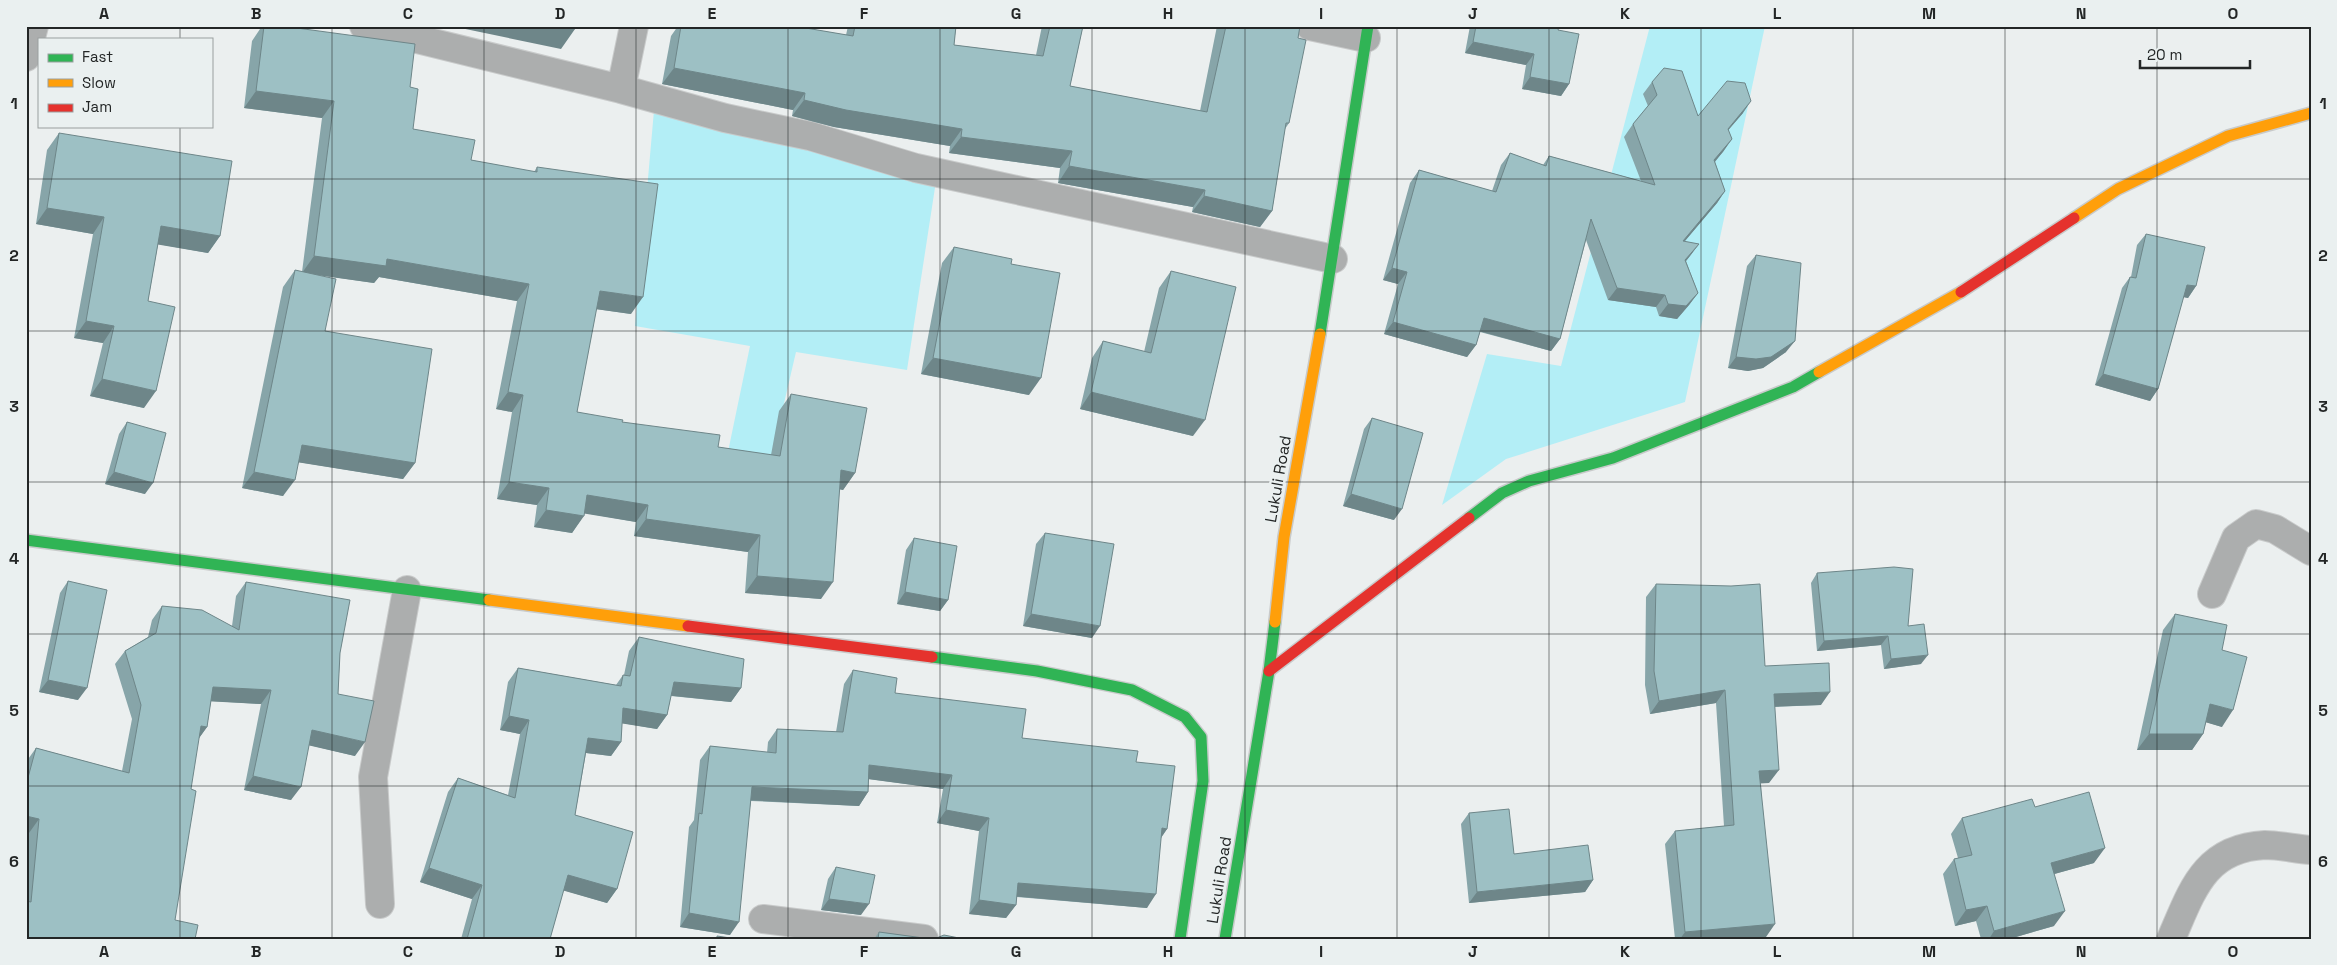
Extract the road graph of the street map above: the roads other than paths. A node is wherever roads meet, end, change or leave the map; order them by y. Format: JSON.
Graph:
{"nodes":[{"id":1,"x":34,"y":26,"type":"edge"},
{"id":2,"x":364,"y":26,"type":"edge"},
{"id":3,"x":634,"y":26,"type":"edge"},
{"id":4,"x":1310,"y":26,"type":"edge"},
{"id":5,"x":1366,"y":32,"type":"edge"},
{"id":6,"x":26,"y":57,"type":"edge"},
{"id":7,"x":621,"y":89,"type":"junction"},
{"id":8,"x":2311,"y":113,"type":"edge"},
{"id":9,"x":1333,"y":259,"type":"junction"},
{"id":10,"x":26,"y":540,"type":"edge"},
{"id":11,"x":2311,"y":551,"type":"edge"},
{"id":12,"x":407,"y":590,"type":"junction"},
{"id":13,"x":2212,"y":594,"type":"dead end"},
{"id":14,"x":1269,"y":671,"type":"junction"},
{"id":15,"x":2311,"y":850,"type":"edge"},
{"id":16,"x":380,"y":904,"type":"dead end"},
{"id":17,"x":763,"y":919,"type":"dead end"},
{"id":18,"x":924,"y":939,"type":"edge"},
{"id":19,"x":1180,"y":939,"type":"edge"},
{"id":20,"x":1226,"y":939,"type":"edge"},
{"id":21,"x":2170,"y":939,"type":"edge"}],
"edges":[{"from":1,"to":6,"type":"street"},
{"from":2,"to":7,"type":"street"},
{"from":3,"to":7,"type":"street"},
{"from":4,"to":5,"type":"street"},
{"from":5,"to":9,"type":"street","name":"Lukuli Road"},
{"from":7,"to":9,"type":"street"},
{"from":8,"to":14,"type":"street"},
{"from":9,"to":14,"type":"street","name":"Lukuli Road"},
{"from":10,"to":12,"type":"street"},
{"from":11,"to":13,"type":"street"},
{"from":12,"to":16,"type":"street"},
{"from":12,"to":19,"type":"street"},
{"from":14,"to":20,"type":"street","name":"Lukuli Road"},
{"from":15,"to":21,"type":"street"},
{"from":17,"to":18,"type":"street"}]}
